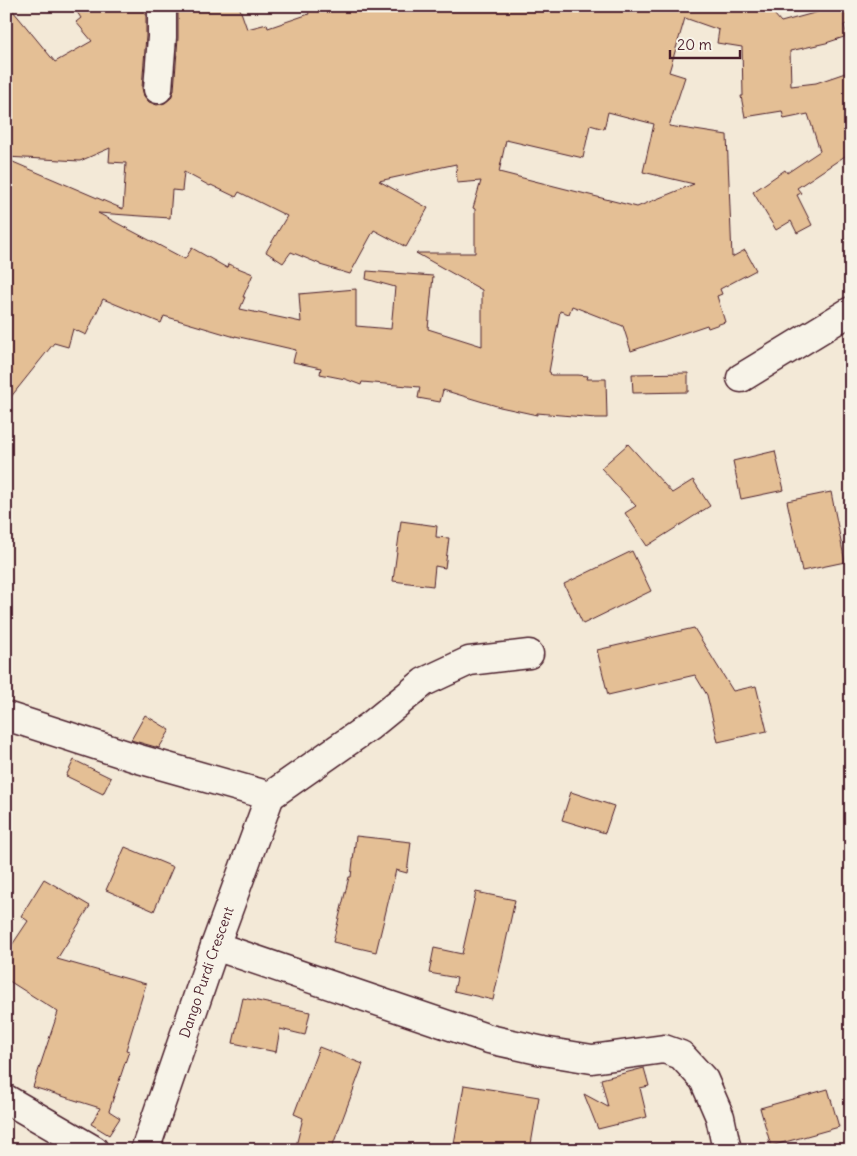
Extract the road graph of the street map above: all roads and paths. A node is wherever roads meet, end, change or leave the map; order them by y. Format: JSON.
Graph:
{"nodes":[{"id":1,"x":162,"y":6,"type":"edge"},
{"id":2,"x":158,"y":89,"type":"dead end"},
{"id":3,"x":851,"y":311,"type":"edge"},
{"id":4,"x":741,"y":378,"type":"dead end"},
{"id":5,"x":529,"y":654,"type":"dead end"},
{"id":6,"x":6,"y":716,"type":"edge"},
{"id":7,"x":270,"y":796,"type":"junction"},
{"id":8,"x":215,"y":946,"type":"junction"},
{"id":9,"x":6,"y":1099,"type":"edge"},
{"id":10,"x":94,"y":1150,"type":"edge"},
{"id":11,"x":145,"y":1150,"type":"edge"},
{"id":12,"x":727,"y":1150,"type":"edge"}],
"edges":[{"from":1,"to":2,"type":"street"},
{"from":3,"to":4,"type":"street"},
{"from":5,"to":7,"type":"street"},
{"from":6,"to":7,"type":"street"},
{"from":7,"to":8,"type":"street","name":"Dango Purdi Crescent"},
{"from":8,"to":11,"type":"street","name":"Dango Purdi Crescent"},
{"from":8,"to":12,"type":"street"},
{"from":9,"to":10,"type":"street"}]}
